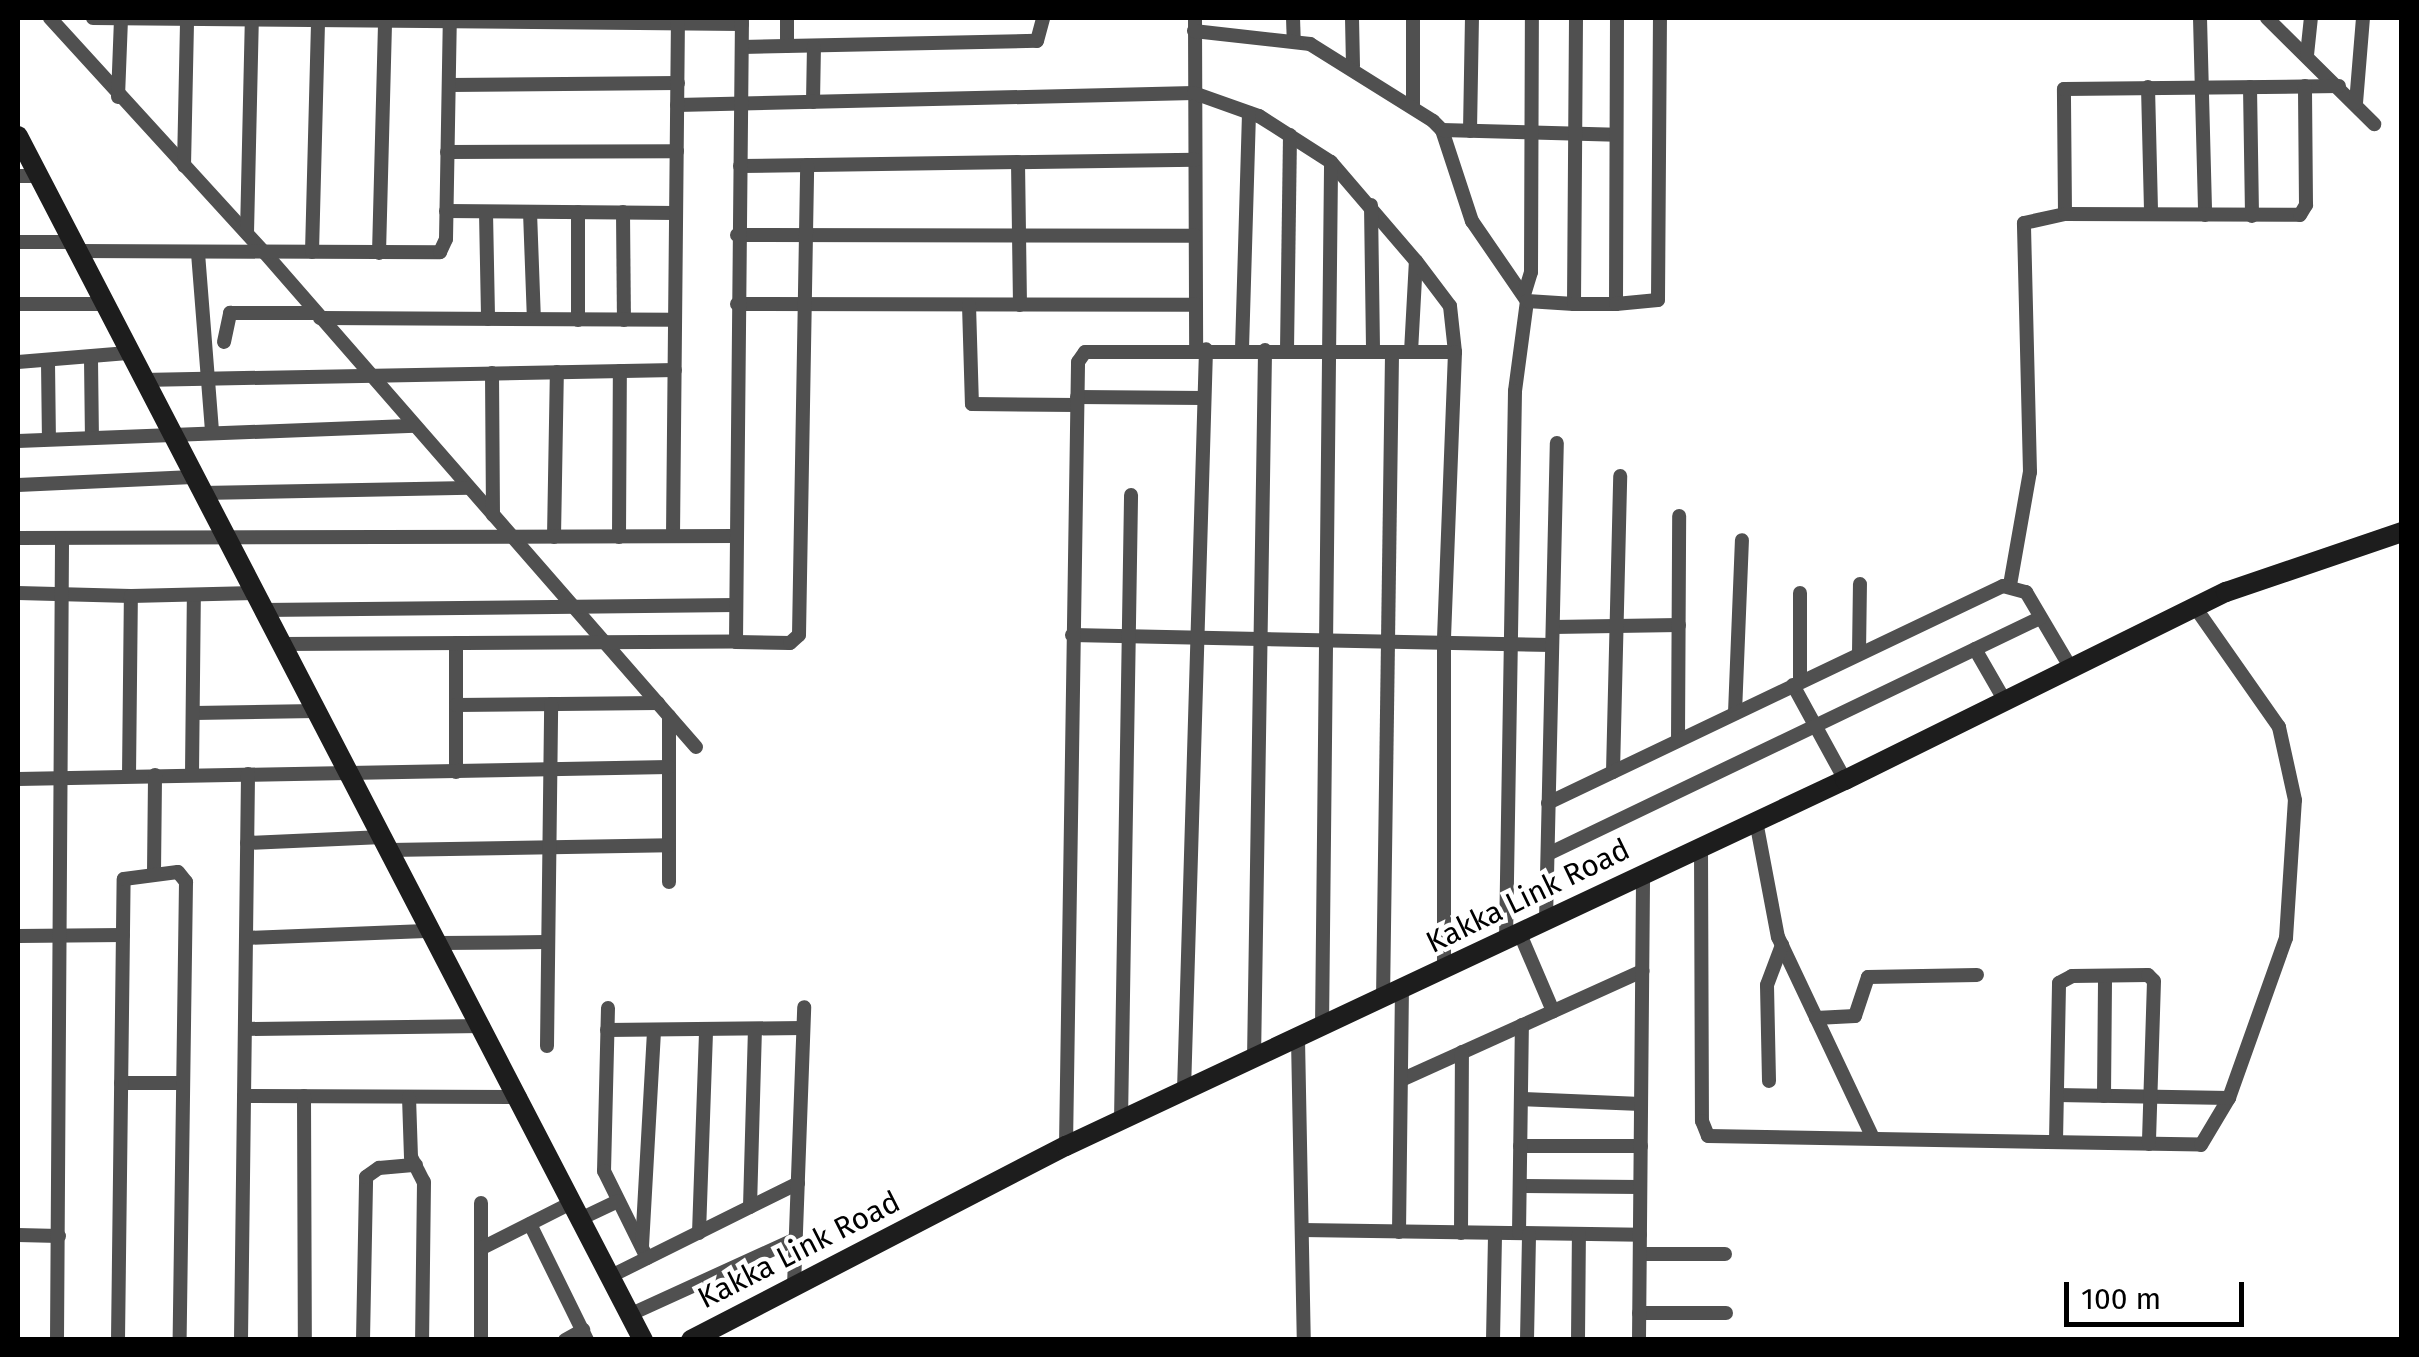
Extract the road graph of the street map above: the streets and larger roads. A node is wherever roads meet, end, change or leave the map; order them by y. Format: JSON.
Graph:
{"nodes":[{"id":1,"x":50,"y":18,"type":"edge"},
{"id":2,"x":93,"y":18,"type":"edge"},
{"id":3,"x":121,"y":18,"type":"edge"},
{"id":4,"x":186,"y":18,"type":"edge"},
{"id":5,"x":252,"y":18,"type":"edge"},
{"id":6,"x":318,"y":18,"type":"edge"},
{"id":7,"x":788,"y":18,"type":"edge"},
{"id":8,"x":1043,"y":18,"type":"edge"},
{"id":9,"x":1232,"y":18,"type":"edge"},
{"id":10,"x":1293,"y":18,"type":"edge"},
{"id":11,"x":1352,"y":18,"type":"edge"},
{"id":12,"x":1413,"y":18,"type":"edge"},
{"id":13,"x":1472,"y":18,"type":"edge"},
{"id":14,"x":1532,"y":18,"type":"edge"},
{"id":15,"x":1576,"y":18,"type":"edge"},
{"id":16,"x":1617,"y":18,"type":"edge"},
{"id":17,"x":1660,"y":18,"type":"edge"},
{"id":18,"x":2200,"y":18,"type":"edge"},
{"id":19,"x":2267,"y":18,"type":"edge"},
{"id":20,"x":2311,"y":18,"type":"edge"},
{"id":21,"x":2363,"y":18,"type":"edge"},
{"id":22,"x":384,"y":19,"type":"edge"},
{"id":23,"x":450,"y":19,"type":"edge"},
{"id":24,"x":678,"y":20,"type":"edge"},
{"id":25,"x":742,"y":20,"type":"edge"},
{"id":26,"x":1194,"y":24,"type":"edge"},
{"id":27,"x":1232,"y":34,"type":"junction"},
{"id":28,"x":1294,"y":41,"type":"junction"},
{"id":29,"x":787,"y":46,"type":"junction"},
{"id":30,"x":814,"y":46,"type":"junction"},
{"id":31,"x":742,"y":47,"type":"junction"},
{"id":32,"x":2307,"y":55,"type":"junction"},
{"id":33,"x":1353,"y":66,"type":"junction"},
{"id":34,"x":678,"y":82,"type":"junction"},
{"id":35,"x":449,"y":84,"type":"junction"},
{"id":36,"x":2202,"y":86,"type":"junction"},
{"id":37,"x":2250,"y":86,"type":"junction"},
{"id":38,"x":2305,"y":86,"type":"junction"},
{"id":39,"x":2339,"y":86,"type":"junction"},
{"id":40,"x":2148,"y":87,"type":"junction"},
{"id":41,"x":1194,"y":93,"type":"junction"},
{"id":42,"x":118,"y":97,"type":"junction"},
{"id":43,"x":813,"y":102,"type":"junction"},
{"id":44,"x":741,"y":103,"type":"junction"},
{"id":45,"x":2356,"y":103,"type":"junction"},
{"id":46,"x":678,"y":104,"type":"junction"},
{"id":47,"x":1413,"y":106,"type":"junction"},
{"id":48,"x":1249,"y":112,"type":"junction"},
{"id":49,"x":2374,"y":124,"type":"dead end"},
{"id":50,"x":1442,"y":130,"type":"junction"},
{"id":51,"x":1470,"y":131,"type":"junction"},
{"id":52,"x":1290,"y":135,"type":"junction"},
{"id":53,"x":18,"y":136,"type":"edge"},
{"id":54,"x":1530,"y":136,"type":"junction"},
{"id":55,"x":1575,"y":136,"type":"junction"},
{"id":56,"x":1616,"y":136,"type":"junction"},
{"id":57,"x":677,"y":151,"type":"junction"},
{"id":58,"x":447,"y":152,"type":"junction"},
{"id":59,"x":1195,"y":160,"type":"junction"},
{"id":60,"x":1018,"y":162,"type":"junction"},
{"id":61,"x":1330,"y":162,"type":"junction"},
{"id":62,"x":808,"y":164,"type":"junction"},
{"id":63,"x":184,"y":166,"type":"junction"},
{"id":64,"x":740,"y":166,"type":"junction"},
{"id":65,"x":27,"y":176,"type":"edge"},
{"id":66,"x":1371,"y":204,"type":"junction"},
{"id":67,"x":446,"y":212,"type":"junction"},
{"id":68,"x":486,"y":212,"type":"junction"},
{"id":69,"x":530,"y":212,"type":"junction"},
{"id":70,"x":578,"y":212,"type":"junction"},
{"id":71,"x":623,"y":212,"type":"junction"},
{"id":72,"x":676,"y":213,"type":"junction"},
{"id":73,"x":2065,"y":214,"type":"junction"},
{"id":74,"x":2151,"y":214,"type":"junction"},
{"id":75,"x":2205,"y":215,"type":"junction"},
{"id":76,"x":2252,"y":216,"type":"junction"},
{"id":77,"x":247,"y":233,"type":"junction"},
{"id":78,"x":738,"y":235,"type":"junction"},
{"id":79,"x":806,"y":235,"type":"junction"},
{"id":80,"x":1019,"y":236,"type":"junction"},
{"id":81,"x":1195,"y":236,"type":"junction"},
{"id":82,"x":18,"y":242,"type":"edge"},
{"id":83,"x":72,"y":247,"type":"junction"},
{"id":84,"x":264,"y":252,"type":"junction"},
{"id":85,"x":312,"y":252,"type":"junction"},
{"id":86,"x":380,"y":252,"type":"junction"},
{"id":87,"x":198,"y":253,"type":"junction"},
{"id":88,"x":1416,"y":261,"type":"junction"},
{"id":89,"x":1525,"y":298,"type":"junction"},
{"id":90,"x":18,"y":304,"type":"edge"},
{"id":91,"x":102,"y":304,"type":"junction"},
{"id":92,"x":738,"y":304,"type":"junction"},
{"id":93,"x":804,"y":304,"type":"junction"},
{"id":94,"x":1574,"y":304,"type":"junction"},
{"id":95,"x":1616,"y":304,"type":"junction"},
{"id":96,"x":969,"y":305,"type":"junction"},
{"id":97,"x":1020,"y":305,"type":"junction"},
{"id":98,"x":1196,"y":305,"type":"junction"},
{"id":99,"x":317,"y":316,"type":"junction"},
{"id":100,"x":488,"y":319,"type":"junction"},
{"id":101,"x":534,"y":320,"type":"junction"},
{"id":102,"x":578,"y":320,"type":"junction"},
{"id":103,"x":624,"y":320,"type":"junction"},
{"id":104,"x":675,"y":320,"type":"junction"},
{"id":105,"x":224,"y":342,"type":"dead end"},
{"id":106,"x":1201,"y":348,"type":"junction"},
{"id":107,"x":1242,"y":349,"type":"junction"},
{"id":108,"x":1266,"y":350,"type":"junction"},
{"id":109,"x":1287,"y":350,"type":"junction"},
{"id":110,"x":1330,"y":351,"type":"junction"},
{"id":111,"x":1373,"y":351,"type":"junction"},
{"id":112,"x":1392,"y":352,"type":"junction"},
{"id":113,"x":1411,"y":352,"type":"junction"},
{"id":114,"x":1455,"y":352,"type":"junction"},
{"id":115,"x":128,"y":353,"type":"junction"},
{"id":116,"x":91,"y":359,"type":"junction"},
{"id":117,"x":18,"y":362,"type":"edge"},
{"id":118,"x":48,"y":362,"type":"junction"},
{"id":119,"x":675,"y":370,"type":"junction"},
{"id":120,"x":620,"y":371,"type":"junction"},
{"id":121,"x":492,"y":372,"type":"junction"},
{"id":122,"x":557,"y":372,"type":"junction"},
{"id":123,"x":369,"y":374,"type":"junction"},
{"id":124,"x":206,"y":379,"type":"junction"},
{"id":125,"x":142,"y":380,"type":"junction"},
{"id":126,"x":1204,"y":398,"type":"junction"},
{"id":127,"x":1077,"y":401,"type":"junction"},
{"id":128,"x":415,"y":426,"type":"junction"},
{"id":129,"x":212,"y":432,"type":"junction"},
{"id":130,"x":171,"y":436,"type":"junction"},
{"id":131,"x":92,"y":438,"type":"junction"},
{"id":132,"x":49,"y":439,"type":"junction"},
{"id":133,"x":18,"y":441,"type":"edge"},
{"id":134,"x":1557,"y":443,"type":"dead end"},
{"id":135,"x":1620,"y":476,"type":"dead end"},
{"id":136,"x":197,"y":485,"type":"junction"},
{"id":137,"x":18,"y":486,"type":"edge"},
{"id":138,"x":469,"y":488,"type":"junction"},
{"id":139,"x":1131,"y":495,"type":"dead end"},
{"id":140,"x":493,"y":515,"type":"junction"},
{"id":141,"x":1679,"y":516,"type":"dead end"},
{"id":142,"x":2402,"y":532,"type":"edge"},
{"id":143,"x":674,"y":536,"type":"junction"},
{"id":144,"x":738,"y":536,"type":"junction"},
{"id":145,"x":512,"y":537,"type":"junction"},
{"id":146,"x":554,"y":537,"type":"junction"},
{"id":147,"x":620,"y":537,"type":"junction"},
{"id":148,"x":18,"y":538,"type":"edge"},
{"id":149,"x":62,"y":538,"type":"junction"},
{"id":150,"x":226,"y":539,"type":"junction"},
{"id":151,"x":1742,"y":540,"type":"dead end"},
{"id":152,"x":1860,"y":584,"type":"dead end"},
{"id":153,"x":2010,"y":584,"type":"junction"},
{"id":154,"x":18,"y":593,"type":"edge"},
{"id":155,"x":1800,"y":593,"type":"dead end"},
{"id":156,"x":64,"y":594,"type":"junction"},
{"id":157,"x":194,"y":595,"type":"junction"},
{"id":158,"x":131,"y":596,"type":"junction"},
{"id":159,"x":258,"y":602,"type":"junction"},
{"id":160,"x":736,"y":605,"type":"junction"},
{"id":161,"x":574,"y":607,"type":"junction"},
{"id":162,"x":2195,"y":608,"type":"junction"},
{"id":163,"x":2040,"y":618,"type":"junction"},
{"id":164,"x":1616,"y":625,"type":"junction"},
{"id":165,"x":1679,"y":625,"type":"junction"},
{"id":166,"x":1552,"y":626,"type":"junction"},
{"id":167,"x":1072,"y":635,"type":"junction"},
{"id":168,"x":1128,"y":636,"type":"junction"},
{"id":169,"x":1195,"y":638,"type":"junction"},
{"id":170,"x":1258,"y":639,"type":"junction"},
{"id":171,"x":1326,"y":640,"type":"junction"},
{"id":172,"x":1388,"y":641,"type":"junction"},
{"id":173,"x":608,"y":642,"type":"junction"},
{"id":174,"x":736,"y":642,"type":"junction"},
{"id":175,"x":1444,"y":642,"type":"junction"},
{"id":176,"x":281,"y":644,"type":"junction"},
{"id":177,"x":456,"y":644,"type":"junction"},
{"id":178,"x":1507,"y":644,"type":"junction"},
{"id":179,"x":1552,"y":645,"type":"junction"},
{"id":180,"x":1975,"y":649,"type":"junction"},
{"id":181,"x":1859,"y":653,"type":"junction"},
{"id":182,"x":2072,"y":670,"type":"junction"},
{"id":183,"x":1797,"y":683,"type":"junction"},
{"id":184,"x":658,"y":703,"type":"junction"},
{"id":185,"x":2006,"y":703,"type":"junction"},
{"id":186,"x":551,"y":704,"type":"junction"},
{"id":187,"x":456,"y":705,"type":"junction"},
{"id":188,"x":316,"y":710,"type":"junction"},
{"id":189,"x":194,"y":713,"type":"junction"},
{"id":190,"x":1735,"y":713,"type":"junction"},
{"id":191,"x":669,"y":716,"type":"junction"},
{"id":192,"x":1816,"y":726,"type":"junction"},
{"id":193,"x":1678,"y":740,"type":"junction"},
{"id":194,"x":696,"y":747,"type":"dead end"},
{"id":195,"x":668,"y":767,"type":"junction"},
{"id":196,"x":550,"y":770,"type":"junction"},
{"id":197,"x":456,"y":772,"type":"junction"},
{"id":198,"x":1613,"y":772,"type":"junction"},
{"id":199,"x":192,"y":774,"type":"junction"},
{"id":200,"x":248,"y":774,"type":"junction"},
{"id":201,"x":350,"y":774,"type":"junction"},
{"id":202,"x":155,"y":775,"type":"junction"},
{"id":203,"x":129,"y":776,"type":"junction"},
{"id":204,"x":18,"y":779,"type":"edge"},
{"id":205,"x":66,"y":779,"type":"junction"},
{"id":206,"x":1845,"y":780,"type":"junction"},
{"id":207,"x":1548,"y":803,"type":"junction"},
{"id":208,"x":1756,"y":821,"type":"junction"},
{"id":209,"x":247,"y":843,"type":"junction"},
{"id":210,"x":386,"y":844,"type":"junction"},
{"id":211,"x":669,"y":845,"type":"junction"},
{"id":212,"x":1701,"y":846,"type":"junction"},
{"id":213,"x":548,"y":848,"type":"junction"},
{"id":214,"x":1548,"y":854,"type":"junction"},
{"id":215,"x":154,"y":873,"type":"junction"},
{"id":216,"x":1643,"y":873,"type":"junction"},
{"id":217,"x":670,"y":882,"type":"dead end"},
{"id":218,"x":1546,"y":920,"type":"junction"},
{"id":219,"x":123,"y":935,"type":"junction"},
{"id":220,"x":18,"y":936,"type":"edge"},
{"id":221,"x":64,"y":936,"type":"junction"},
{"id":222,"x":436,"y":937,"type":"junction"},
{"id":223,"x":1513,"y":937,"type":"junction"},
{"id":224,"x":246,"y":938,"type":"junction"},
{"id":225,"x":546,"y":942,"type":"junction"},
{"id":226,"x":1782,"y":945,"type":"junction"},
{"id":227,"x":1642,"y":970,"type":"junction"},
{"id":228,"x":1444,"y":971,"type":"junction"},
{"id":229,"x":1977,"y":975,"type":"dead end"},
{"id":230,"x":2105,"y":976,"type":"junction"},
{"id":231,"x":1393,"y":995,"type":"junction"},
{"id":232,"x":608,"y":1008,"type":"dead end"},
{"id":233,"x":804,"y":1008,"type":"dead end"},
{"id":234,"x":1552,"y":1011,"type":"junction"},
{"id":235,"x":1816,"y":1018,"type":"junction"},
{"id":236,"x":1522,"y":1025,"type":"junction"},
{"id":237,"x":483,"y":1026,"type":"junction"},
{"id":238,"x":803,"y":1028,"type":"junction"},
{"id":239,"x":1322,"y":1028,"type":"junction"},
{"id":240,"x":245,"y":1029,"type":"junction"},
{"id":241,"x":706,"y":1029,"type":"junction"},
{"id":242,"x":755,"y":1029,"type":"junction"},
{"id":243,"x":607,"y":1030,"type":"junction"},
{"id":244,"x":654,"y":1030,"type":"junction"},
{"id":245,"x":1298,"y":1038,"type":"junction"},
{"id":246,"x":547,"y":1046,"type":"dead end"},
{"id":247,"x":1462,"y":1052,"type":"junction"},
{"id":248,"x":1254,"y":1060,"type":"junction"},
{"id":249,"x":1401,"y":1080,"type":"junction"},
{"id":250,"x":1769,"y":1081,"type":"dead end"},
{"id":251,"x":121,"y":1083,"type":"junction"},
{"id":252,"x":182,"y":1084,"type":"junction"},
{"id":253,"x":1184,"y":1091,"type":"junction"},
{"id":254,"x":2056,"y":1095,"type":"junction"},
{"id":255,"x":244,"y":1096,"type":"junction"},
{"id":256,"x":304,"y":1096,"type":"junction"},
{"id":257,"x":2104,"y":1096,"type":"junction"},
{"id":258,"x":2150,"y":1096,"type":"junction"},
{"id":259,"x":409,"y":1097,"type":"junction"},
{"id":260,"x":520,"y":1097,"type":"junction"},
{"id":261,"x":2230,"y":1098,"type":"junction"},
{"id":262,"x":1521,"y":1099,"type":"junction"},
{"id":263,"x":1641,"y":1104,"type":"junction"},
{"id":264,"x":1121,"y":1121,"type":"junction"},
{"id":265,"x":1874,"y":1138,"type":"junction"},
{"id":266,"x":2056,"y":1141,"type":"junction"},
{"id":267,"x":2149,"y":1144,"type":"junction"},
{"id":268,"x":1066,"y":1146,"type":"junction"},
{"id":269,"x":1520,"y":1146,"type":"junction"},
{"id":270,"x":1641,"y":1146,"type":"junction"},
{"id":271,"x":416,"y":1165,"type":"junction"},
{"id":272,"x":798,"y":1184,"type":"junction"},
{"id":273,"x":1520,"y":1186,"type":"junction"},
{"id":274,"x":1640,"y":1186,"type":"junction"},
{"id":275,"x":618,"y":1201,"type":"junction"},
{"id":276,"x":481,"y":1203,"type":"dead end"},
{"id":277,"x":750,"y":1207,"type":"junction"},
{"id":278,"x":574,"y":1212,"type":"junction"},
{"id":279,"x":530,"y":1224,"type":"junction"},
{"id":280,"x":1302,"y":1230,"type":"junction"},
{"id":281,"x":699,"y":1232,"type":"junction"},
{"id":282,"x":1400,"y":1232,"type":"junction"},
{"id":283,"x":1461,"y":1232,"type":"junction"},
{"id":284,"x":1495,"y":1233,"type":"junction"},
{"id":285,"x":1524,"y":1233,"type":"junction"},
{"id":286,"x":18,"y":1234,"type":"edge"},
{"id":287,"x":1579,"y":1234,"type":"junction"},
{"id":288,"x":1640,"y":1235,"type":"junction"},
{"id":289,"x":58,"y":1236,"type":"junction"},
{"id":290,"x":796,"y":1239,"type":"junction"},
{"id":291,"x":482,"y":1248,"type":"junction"},
{"id":292,"x":645,"y":1253,"type":"junction"},
{"id":293,"x":1640,"y":1254,"type":"junction"},
{"id":294,"x":1725,"y":1254,"type":"dead end"},
{"id":295,"x":608,"y":1278,"type":"junction"},
{"id":296,"x":794,"y":1286,"type":"junction"},
{"id":297,"x":1726,"y":1312,"type":"dead end"},
{"id":298,"x":1640,"y":1313,"type":"junction"},
{"id":299,"x":629,"y":1315,"type":"junction"},
{"id":300,"x":585,"y":1335,"type":"edge"},
{"id":301,"x":692,"y":1339,"type":"edge"},
{"id":302,"x":57,"y":1340,"type":"edge"},
{"id":303,"x":118,"y":1340,"type":"edge"},
{"id":304,"x":180,"y":1340,"type":"edge"},
{"id":305,"x":241,"y":1340,"type":"edge"},
{"id":306,"x":305,"y":1340,"type":"edge"},
{"id":307,"x":363,"y":1340,"type":"edge"},
{"id":308,"x":422,"y":1340,"type":"edge"},
{"id":309,"x":481,"y":1340,"type":"edge"},
{"id":310,"x":565,"y":1340,"type":"edge"},
{"id":311,"x":643,"y":1340,"type":"edge"},
{"id":312,"x":1304,"y":1340,"type":"edge"},
{"id":313,"x":1493,"y":1340,"type":"edge"},
{"id":314,"x":1527,"y":1340,"type":"edge"},
{"id":315,"x":1578,"y":1340,"type":"edge"},
{"id":316,"x":1639,"y":1340,"type":"edge"}],
"edges":[{"from":1,"to":42,"type":"street"},
{"from":2,"to":3,"type":"street"},
{"from":3,"to":4,"type":"street"},
{"from":3,"to":42,"type":"street"},
{"from":4,"to":5,"type":"street"},
{"from":4,"to":63,"type":"street"},
{"from":5,"to":6,"type":"street"},
{"from":5,"to":77,"type":"street"},
{"from":6,"to":22,"type":"street"},
{"from":6,"to":85,"type":"street"},
{"from":7,"to":29,"type":"street"},
{"from":8,"to":30,"type":"street"},
{"from":9,"to":27,"type":"street"},
{"from":10,"to":28,"type":"street"},
{"from":11,"to":33,"type":"street"},
{"from":12,"to":47,"type":"street"},
{"from":13,"to":51,"type":"street"},
{"from":14,"to":54,"type":"street"},
{"from":15,"to":55,"type":"street"},
{"from":16,"to":56,"type":"street"},
{"from":17,"to":95,"type":"street"},
{"from":18,"to":36,"type":"street"},
{"from":19,"to":32,"type":"street"},
{"from":20,"to":32,"type":"street"},
{"from":21,"to":45,"type":"street"},
{"from":22,"to":23,"type":"street"},
{"from":22,"to":86,"type":"street"},
{"from":23,"to":24,"type":"street"},
{"from":23,"to":35,"type":"street"},
{"from":24,"to":25,"type":"street"},
{"from":24,"to":34,"type":"street"},
{"from":25,"to":31,"type":"street"},
{"from":26,"to":27,"type":"street"},
{"from":26,"to":41,"type":"street"},
{"from":27,"to":28,"type":"street"},
{"from":28,"to":33,"type":"street"},
{"from":29,"to":30,"type":"street"},
{"from":29,"to":31,"type":"street"},
{"from":30,"to":43,"type":"street"},
{"from":31,"to":44,"type":"street"},
{"from":32,"to":39,"type":"street"},
{"from":33,"to":47,"type":"street"},
{"from":34,"to":35,"type":"street"},
{"from":34,"to":46,"type":"street"},
{"from":35,"to":58,"type":"street"},
{"from":36,"to":37,"type":"street"},
{"from":36,"to":40,"type":"street"},
{"from":36,"to":75,"type":"street"},
{"from":37,"to":38,"type":"street"},
{"from":37,"to":76,"type":"street"},
{"from":38,"to":39,"type":"street"},
{"from":38,"to":76,"type":"street"},
{"from":39,"to":45,"type":"street"},
{"from":40,"to":73,"type":"street"},
{"from":40,"to":74,"type":"street"},
{"from":41,"to":43,"type":"street"},
{"from":41,"to":48,"type":"street"},
{"from":41,"to":59,"type":"street"},
{"from":42,"to":63,"type":"street"},
{"from":43,"to":44,"type":"street"},
{"from":44,"to":46,"type":"street"},
{"from":44,"to":64,"type":"street"},
{"from":45,"to":49,"type":"street"},
{"from":46,"to":57,"type":"street"},
{"from":47,"to":50,"type":"street"},
{"from":48,"to":52,"type":"street"},
{"from":48,"to":107,"type":"street"},
{"from":50,"to":51,"type":"street"},
{"from":50,"to":89,"type":"street"},
{"from":51,"to":54,"type":"street"},
{"from":52,"to":61,"type":"street"},
{"from":52,"to":109,"type":"street"},
{"from":53,"to":65,"type":"street"},
{"from":54,"to":55,"type":"street"},
{"from":54,"to":89,"type":"street"},
{"from":55,"to":56,"type":"street"},
{"from":55,"to":94,"type":"street"},
{"from":56,"to":95,"type":"street"},
{"from":57,"to":58,"type":"street"},
{"from":57,"to":72,"type":"street"},
{"from":58,"to":67,"type":"street"},
{"from":59,"to":60,"type":"street"},
{"from":59,"to":81,"type":"street"},
{"from":60,"to":62,"type":"street"},
{"from":60,"to":80,"type":"street"},
{"from":61,"to":66,"type":"street"},
{"from":61,"to":110,"type":"street"},
{"from":62,"to":64,"type":"street"},
{"from":62,"to":79,"type":"street"},
{"from":63,"to":77,"type":"street"},
{"from":64,"to":78,"type":"street"},
{"from":65,"to":83,"type":"street"},
{"from":66,"to":88,"type":"street"},
{"from":66,"to":111,"type":"street"},
{"from":67,"to":68,"type":"street"},
{"from":67,"to":86,"type":"street"},
{"from":68,"to":69,"type":"street"},
{"from":68,"to":100,"type":"street"},
{"from":69,"to":70,"type":"street"},
{"from":69,"to":101,"type":"street"},
{"from":70,"to":71,"type":"street"},
{"from":70,"to":102,"type":"street"},
{"from":71,"to":72,"type":"street"},
{"from":71,"to":103,"type":"street"},
{"from":72,"to":104,"type":"street"},
{"from":73,"to":74,"type":"street"},
{"from":73,"to":153,"type":"street"},
{"from":74,"to":75,"type":"street"},
{"from":75,"to":76,"type":"street"},
{"from":77,"to":84,"type":"street"},
{"from":78,"to":79,"type":"street"},
{"from":78,"to":92,"type":"street"},
{"from":79,"to":80,"type":"street"},
{"from":79,"to":93,"type":"street"},
{"from":80,"to":81,"type":"street"},
{"from":80,"to":97,"type":"street"},
{"from":81,"to":98,"type":"street"},
{"from":82,"to":83,"type":"street"},
{"from":83,"to":87,"type":"street"},
{"from":83,"to":91,"type":"street"},
{"from":84,"to":85,"type":"street"},
{"from":84,"to":87,"type":"street"},
{"from":84,"to":99,"type":"street"},
{"from":85,"to":86,"type":"street"},
{"from":87,"to":124,"type":"street"},
{"from":88,"to":113,"type":"street"},
{"from":88,"to":114,"type":"street"},
{"from":89,"to":94,"type":"street"},
{"from":89,"to":178,"type":"street"},
{"from":90,"to":91,"type":"street"},
{"from":91,"to":115,"type":"street"},
{"from":92,"to":93,"type":"street"},
{"from":92,"to":144,"type":"street"},
{"from":93,"to":96,"type":"street"},
{"from":93,"to":174,"type":"street"},
{"from":94,"to":95,"type":"street"},
{"from":96,"to":97,"type":"street"},
{"from":96,"to":127,"type":"street"},
{"from":97,"to":98,"type":"street"},
{"from":98,"to":106,"type":"street"},
{"from":99,"to":100,"type":"street"},
{"from":99,"to":105,"type":"street"},
{"from":99,"to":123,"type":"street"},
{"from":100,"to":101,"type":"street"},
{"from":101,"to":102,"type":"street"},
{"from":102,"to":103,"type":"street"},
{"from":103,"to":104,"type":"street"},
{"from":104,"to":119,"type":"street"},
{"from":106,"to":107,"type":"street"},
{"from":106,"to":126,"type":"street"},
{"from":106,"to":127,"type":"street"},
{"from":107,"to":108,"type":"street"},
{"from":108,"to":109,"type":"street"},
{"from":108,"to":170,"type":"street"},
{"from":109,"to":110,"type":"street"},
{"from":110,"to":111,"type":"street"},
{"from":110,"to":171,"type":"street"},
{"from":111,"to":112,"type":"street"},
{"from":112,"to":113,"type":"street"},
{"from":112,"to":172,"type":"street"},
{"from":113,"to":114,"type":"street"},
{"from":114,"to":175,"type":"street"},
{"from":115,"to":116,"type":"street"},
{"from":115,"to":125,"type":"street"},
{"from":116,"to":118,"type":"street"},
{"from":116,"to":131,"type":"street"},
{"from":117,"to":118,"type":"street"},
{"from":118,"to":132,"type":"street"},
{"from":119,"to":120,"type":"street"},
{"from":119,"to":143,"type":"street"},
{"from":120,"to":122,"type":"street"},
{"from":120,"to":147,"type":"street"},
{"from":121,"to":122,"type":"street"},
{"from":121,"to":123,"type":"street"},
{"from":121,"to":140,"type":"street"},
{"from":122,"to":146,"type":"street"},
{"from":123,"to":124,"type":"street"},
{"from":123,"to":128,"type":"street"},
{"from":124,"to":125,"type":"street"},
{"from":124,"to":129,"type":"street"},
{"from":125,"to":130,"type":"street"},
{"from":126,"to":127,"type":"street"},
{"from":126,"to":169,"type":"street"},
{"from":127,"to":167,"type":"street"},
{"from":128,"to":129,"type":"street"},
{"from":128,"to":138,"type":"street"},
{"from":129,"to":130,"type":"street"},
{"from":130,"to":131,"type":"street"},
{"from":130,"to":136,"type":"street"},
{"from":131,"to":132,"type":"street"},
{"from":132,"to":133,"type":"street"},
{"from":134,"to":166,"type":"street"},
{"from":135,"to":164,"type":"street"},
{"from":136,"to":137,"type":"street"},
{"from":136,"to":138,"type":"street"},
{"from":136,"to":150,"type":"street"},
{"from":138,"to":140,"type":"street"},
{"from":139,"to":168,"type":"street"},
{"from":140,"to":145,"type":"street"},
{"from":141,"to":165,"type":"street"},
{"from":142,"to":162,"type":"street","name":"Kakka Link Road"},
{"from":143,"to":144,"type":"street"},
{"from":143,"to":147,"type":"street"},
{"from":144,"to":160,"type":"street"},
{"from":145,"to":146,"type":"street"},
{"from":145,"to":150,"type":"street"},
{"from":145,"to":161,"type":"street"},
{"from":146,"to":147,"type":"street"},
{"from":148,"to":149,"type":"street"},
{"from":149,"to":150,"type":"street"},
{"from":149,"to":156,"type":"street"},
{"from":150,"to":159,"type":"street"},
{"from":151,"to":190,"type":"street"},
{"from":152,"to":181,"type":"street"},
{"from":153,"to":163,"type":"street"},
{"from":153,"to":181,"type":"street"},
{"from":154,"to":156,"type":"street"},
{"from":155,"to":183,"type":"street"},
{"from":156,"to":158,"type":"street"},
{"from":156,"to":205,"type":"street"},
{"from":157,"to":158,"type":"street"},
{"from":157,"to":159,"type":"street"},
{"from":157,"to":189,"type":"street"},
{"from":158,"to":203,"type":"street"},
{"from":159,"to":161,"type":"street"},
{"from":159,"to":176,"type":"street"},
{"from":160,"to":161,"type":"street"},
{"from":160,"to":174,"type":"street"},
{"from":161,"to":173,"type":"street"},
{"from":162,"to":182,"type":"street","name":"Kakka Link Road"},
{"from":162,"to":261,"type":"street"},
{"from":163,"to":180,"type":"street"},
{"from":163,"to":182,"type":"street"},
{"from":164,"to":165,"type":"street"},
{"from":164,"to":166,"type":"street"},
{"from":164,"to":198,"type":"street"},
{"from":165,"to":193,"type":"street"},
{"from":166,"to":179,"type":"street"},
{"from":167,"to":168,"type":"street"},
{"from":167,"to":268,"type":"street"},
{"from":168,"to":169,"type":"street"},
{"from":168,"to":264,"type":"street"},
{"from":169,"to":170,"type":"street"},
{"from":169,"to":253,"type":"street"},
{"from":170,"to":171,"type":"street"},
{"from":170,"to":248,"type":"street"},
{"from":171,"to":172,"type":"street"},
{"from":171,"to":239,"type":"street"},
{"from":172,"to":175,"type":"street"},
{"from":172,"to":231,"type":"street"},
{"from":173,"to":174,"type":"street"},
{"from":173,"to":177,"type":"street"},
{"from":173,"to":184,"type":"street"},
{"from":175,"to":178,"type":"street"},
{"from":175,"to":228,"type":"street"},
{"from":176,"to":177,"type":"street"},
{"from":176,"to":188,"type":"street"},
{"from":177,"to":187,"type":"street"},
{"from":178,"to":179,"type":"street"},
{"from":178,"to":223,"type":"street"},
{"from":179,"to":207,"type":"street"},
{"from":180,"to":185,"type":"street"},
{"from":180,"to":192,"type":"street"},
{"from":181,"to":183,"type":"street"},
{"from":182,"to":185,"type":"street","name":"Kakka Link Road"},
{"from":183,"to":190,"type":"street"},
{"from":183,"to":192,"type":"street"},
{"from":184,"to":186,"type":"street"},
{"from":184,"to":191,"type":"street"},
{"from":185,"to":206,"type":"street","name":"Kakka Link Road"},
{"from":186,"to":187,"type":"street"},
{"from":186,"to":196,"type":"street"},
{"from":187,"to":197,"type":"street"},
{"from":188,"to":189,"type":"street"},
{"from":188,"to":201,"type":"street"},
{"from":189,"to":199,"type":"street"},
{"from":190,"to":193,"type":"street"},
{"from":191,"to":194,"type":"street"},
{"from":191,"to":195,"type":"street"},
{"from":192,"to":206,"type":"street"},
{"from":192,"to":214,"type":"street"},
{"from":193,"to":198,"type":"street"},
{"from":195,"to":196,"type":"street"},
{"from":195,"to":211,"type":"street"},
{"from":196,"to":197,"type":"street"},
{"from":196,"to":213,"type":"street"},
{"from":197,"to":201,"type":"street"},
{"from":198,"to":207,"type":"street"},
{"from":199,"to":200,"type":"street"},
{"from":199,"to":202,"type":"street"},
{"from":200,"to":201,"type":"street"},
{"from":200,"to":209,"type":"street"},
{"from":201,"to":210,"type":"street"},
{"from":202,"to":203,"type":"street"},
{"from":202,"to":215,"type":"street"},
{"from":203,"to":205,"type":"street"},
{"from":204,"to":205,"type":"street"},
{"from":205,"to":221,"type":"street"},
{"from":206,"to":208,"type":"street","name":"Kakka Link Road"},
{"from":207,"to":214,"type":"street"},
{"from":208,"to":212,"type":"street","name":"Kakka Link Road"},
{"from":208,"to":226,"type":"street"},
{"from":209,"to":210,"type":"street"},
{"from":209,"to":224,"type":"street"},
{"from":210,"to":213,"type":"street"},
{"from":210,"to":222,"type":"street"},
{"from":211,"to":213,"type":"street"},
{"from":211,"to":217,"type":"street"},
{"from":212,"to":216,"type":"street","name":"Kakka Link Road"},
{"from":212,"to":265,"type":"street"},
{"from":213,"to":225,"type":"street"},
{"from":214,"to":218,"type":"street"},
{"from":215,"to":219,"type":"street"},
{"from":215,"to":252,"type":"street"},
{"from":216,"to":218,"type":"street","name":"Kakka Link Road"},
{"from":216,"to":227,"type":"street"},
{"from":218,"to":223,"type":"street","name":"Kakka Link Road"},
{"from":219,"to":221,"type":"street"},
{"from":219,"to":251,"type":"street"},
{"from":220,"to":221,"type":"street"},
{"from":221,"to":289,"type":"street"},
{"from":222,"to":224,"type":"street"},
{"from":222,"to":225,"type":"street"},
{"from":222,"to":237,"type":"street"},
{"from":223,"to":228,"type":"street","name":"Kakka Link Road"},
{"from":223,"to":234,"type":"street"},
{"from":224,"to":240,"type":"street"},
{"from":225,"to":246,"type":"street"},
{"from":226,"to":235,"type":"street"},
{"from":226,"to":250,"type":"street"},
{"from":227,"to":234,"type":"street"},
{"from":227,"to":263,"type":"street"},
{"from":228,"to":231,"type":"street","name":"Kakka Link Road"},
{"from":229,"to":235,"type":"street"},
{"from":230,"to":254,"type":"street"},
{"from":230,"to":257,"type":"street"},
{"from":230,"to":258,"type":"street"},
{"from":231,"to":239,"type":"street","name":"Kakka Link Road"},
{"from":231,"to":249,"type":"street"},
{"from":232,"to":243,"type":"street"},
{"from":233,"to":238,"type":"street"},
{"from":234,"to":236,"type":"street"},
{"from":235,"to":265,"type":"street"},
{"from":236,"to":247,"type":"street"},
{"from":236,"to":262,"type":"street"},
{"from":237,"to":240,"type":"street"},
{"from":237,"to":260,"type":"street"},
{"from":238,"to":242,"type":"street"},
{"from":238,"to":272,"type":"street"},
{"from":239,"to":245,"type":"street","name":"Kakka Link Road"},
{"from":240,"to":255,"type":"street"},
{"from":241,"to":242,"type":"street"},
{"from":241,"to":244,"type":"street"},
{"from":241,"to":281,"type":"street"},
{"from":242,"to":277,"type":"street"},
{"from":243,"to":244,"type":"street"},
{"from":243,"to":275,"type":"street"},
{"from":244,"to":292,"type":"street"},
{"from":245,"to":248,"type":"street","name":"Kakka Link Road"},
{"from":245,"to":280,"type":"street"},
{"from":247,"to":249,"type":"street"},
{"from":247,"to":283,"type":"street"},
{"from":248,"to":253,"type":"street","name":"Kakka Link Road"},
{"from":249,"to":282,"type":"street"},
{"from":251,"to":252,"type":"street"},
{"from":251,"to":303,"type":"street"},
{"from":252,"to":304,"type":"street"},
{"from":253,"to":264,"type":"street","name":"Kakka Link Road"},
{"from":254,"to":257,"type":"street"},
{"from":254,"to":266,"type":"street"},
{"from":255,"to":256,"type":"street"},
{"from":255,"to":305,"type":"street"},
{"from":256,"to":259,"type":"street"},
{"from":256,"to":306,"type":"street"},
{"from":257,"to":258,"type":"street"},
{"from":258,"to":261,"type":"street"},
{"from":258,"to":267,"type":"street"},
{"from":259,"to":260,"type":"street"},
{"from":259,"to":271,"type":"street"},
{"from":260,"to":278,"type":"street"},
{"from":261,"to":267,"type":"street"},
{"from":262,"to":263,"type":"street"},
{"from":262,"to":269,"type":"street"},
{"from":263,"to":270,"type":"street"},
{"from":264,"to":268,"type":"street","name":"Kakka Link Road"},
{"from":265,"to":266,"type":"street"},
{"from":266,"to":267,"type":"street"},
{"from":268,"to":296,"type":"street","name":"Kakka Link Road"},
{"from":269,"to":270,"type":"street"},
{"from":269,"to":273,"type":"street"},
{"from":270,"to":274,"type":"street"},
{"from":271,"to":307,"type":"street"},
{"from":271,"to":308,"type":"street"},
{"from":272,"to":277,"type":"street"},
{"from":272,"to":290,"type":"street"},
{"from":273,"to":274,"type":"street"},
{"from":273,"to":285,"type":"street"},
{"from":274,"to":288,"type":"street"},
{"from":275,"to":278,"type":"street"},
{"from":275,"to":292,"type":"street"},
{"from":276,"to":291,"type":"street"},
{"from":277,"to":281,"type":"street"},
{"from":278,"to":279,"type":"street"},
{"from":278,"to":295,"type":"street"},
{"from":279,"to":291,"type":"street"},
{"from":279,"to":300,"type":"street"},
{"from":280,"to":282,"type":"street"},
{"from":280,"to":312,"type":"street"},
{"from":281,"to":292,"type":"street"},
{"from":282,"to":283,"type":"street"},
{"from":283,"to":284,"type":"street"},
{"from":284,"to":285,"type":"street"},
{"from":284,"to":313,"type":"street"},
{"from":285,"to":287,"type":"street"},
{"from":285,"to":314,"type":"street"},
{"from":286,"to":289,"type":"street"},
{"from":287,"to":288,"type":"street"},
{"from":287,"to":315,"type":"street"},
{"from":288,"to":293,"type":"street"},
{"from":289,"to":302,"type":"street"},
{"from":290,"to":296,"type":"street"},
{"from":290,"to":299,"type":"street"},
{"from":291,"to":309,"type":"street"},
{"from":292,"to":295,"type":"street"},
{"from":293,"to":294,"type":"street"},
{"from":293,"to":298,"type":"street"},
{"from":295,"to":299,"type":"street"},
{"from":296,"to":301,"type":"street","name":"Kakka Link Road"},
{"from":297,"to":298,"type":"street"},
{"from":298,"to":316,"type":"street"},
{"from":299,"to":311,"type":"street"},
{"from":300,"to":310,"type":"street"}]}
